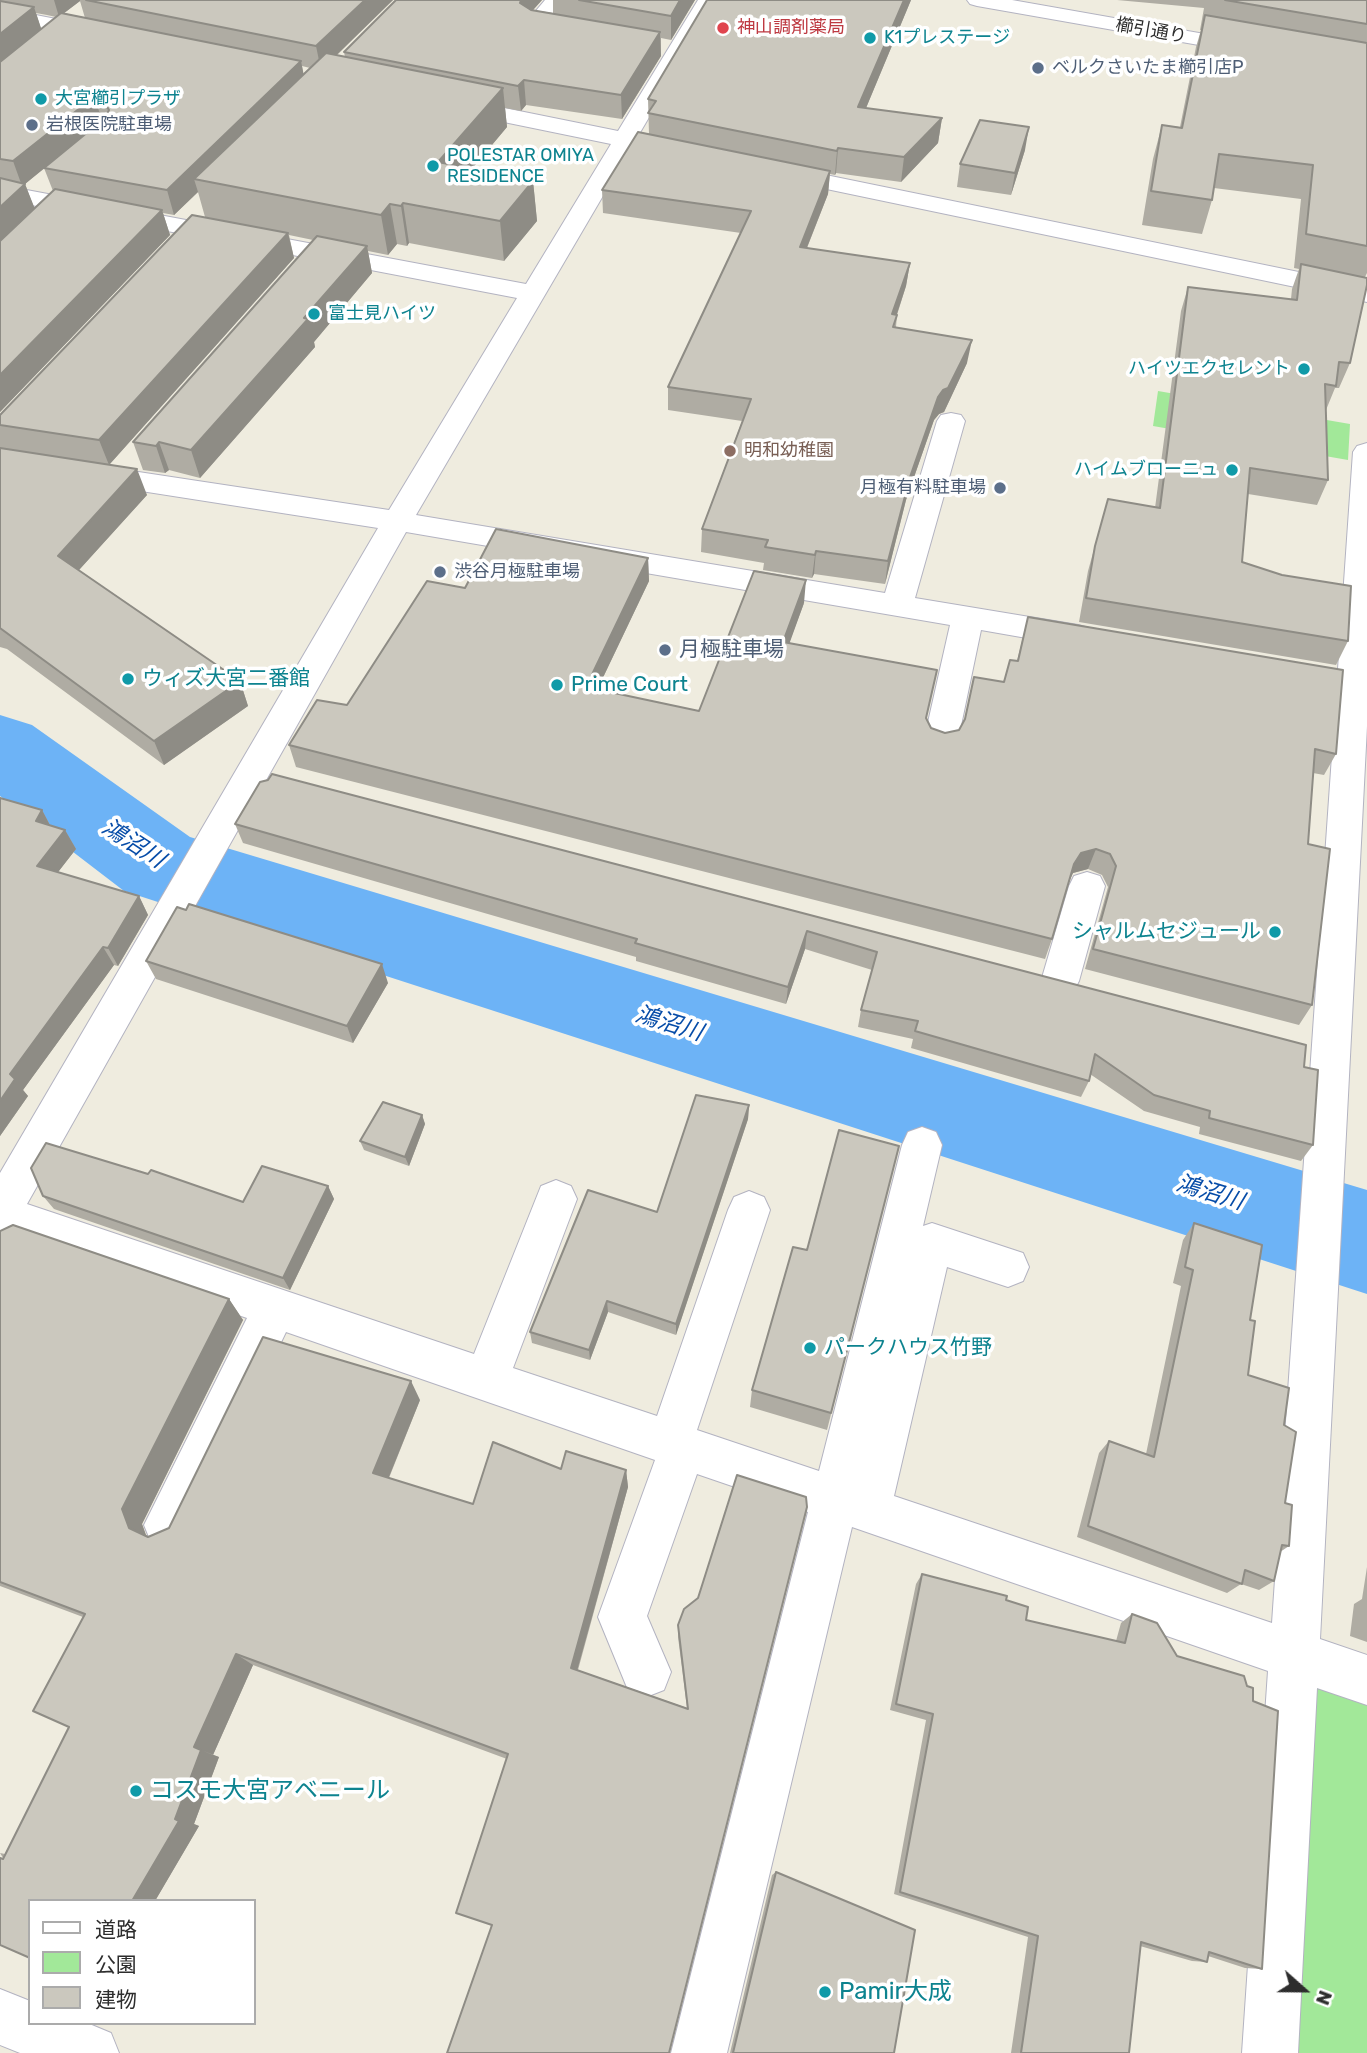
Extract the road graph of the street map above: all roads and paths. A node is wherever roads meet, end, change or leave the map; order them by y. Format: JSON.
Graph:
{"nodes":[{"id":1,"x":556,"y":0,"type":"edge"},
{"id":2,"x":708,"y":0,"type":"edge"},
{"id":3,"x":976,"y":0,"type":"edge"},
{"id":4,"x":90,"y":7,"type":"dead end"},
{"id":5,"x":0,"y":13,"type":"edge"},
{"id":6,"x":65,"y":27,"type":"junction"},
{"id":7,"x":586,"y":34,"type":"edge"},
{"id":8,"x":117,"y":37,"type":"edge"},
{"id":9,"x":43,"y":44,"type":"edge"},
{"id":10,"x":1273,"y":52,"type":"edge"},
{"id":11,"x":435,"y":101,"type":"edge"},
{"id":12,"x":624,"y":140,"type":"junction"},
{"id":13,"x":664,"y":148,"type":"edge"},
{"id":14,"x":759,"y":168,"type":"edge"},
{"id":15,"x":0,"y":192,"type":"edge"},
{"id":16,"x":317,"y":251,"type":"junction"},
{"id":17,"x":299,"y":272,"type":"edge"},
{"id":18,"x":532,"y":293,"type":"junction"},
{"id":19,"x":1367,"y":294,"type":"edge"},
{"id":20,"x":951,"y":421,"type":"dead end"},
{"id":21,"x":1367,"y":452,"type":"edge"},
{"id":22,"x":0,"y":460,"type":"edge"},
{"id":23,"x":397,"y":521,"type":"junction"},
{"id":24,"x":897,"y":605,"type":"junction"},
{"id":25,"x":968,"y":617,"type":"junction"},
{"id":26,"x":1105,"y":640,"type":"edge"},
{"id":27,"x":1349,"y":681,"type":"edge"},
{"id":28,"x":941,"y":740,"type":"edge"},
{"id":29,"x":253,"y":771,"type":"junction"},
{"id":30,"x":293,"y":781,"type":"edge"},
{"id":31,"x":1087,"y":886,"type":"dead end"},
{"id":32,"x":1060,"y":981,"type":"edge"},
{"id":33,"x":1292,"y":1042,"type":"edge"},
{"id":34,"x":1331,"y":1052,"type":"junction"},
{"id":35,"x":922,"y":1145,"type":"dead end"},
{"id":36,"x":556,"y":1199,"type":"dead end"},
{"id":37,"x":748,"y":1210,"type":"dead end"},
{"id":38,"x":0,"y":1213,"type":"edge"},
{"id":39,"x":1008,"y":1267,"type":"dead end"},
{"id":40,"x":275,"y":1308,"type":"junction"},
{"id":41,"x":486,"y":1380,"type":"junction"},
{"id":42,"x":676,"y":1445,"type":"junction"},
{"id":43,"x":851,"y":1504,"type":"junction"},
{"id":44,"x":168,"y":1525,"type":"edge"},
{"id":45,"x":1293,"y":1656,"type":"junction"},
{"id":46,"x":646,"y":1672,"type":"dead end"},
{"id":47,"x":1367,"y":1680,"type":"edge"},
{"id":48,"x":0,"y":2017,"type":"edge"},
{"id":49,"x":91,"y":2053,"type":"edge"},
{"id":50,"x":699,"y":2053,"type":"edge"},
{"id":51,"x":1270,"y":2053,"type":"edge"}],
"edges":[{"from":1,"to":7,"type":"street"},
{"from":2,"to":12,"type":"street"},
{"from":3,"to":10,"type":"street","name":"櫛引通り"},
{"from":4,"to":6,"type":"street"},
{"from":5,"to":6,"type":"street"},
{"from":6,"to":8,"type":"street"},
{"from":6,"to":9,"type":"street"},
{"from":11,"to":12,"type":"street"},
{"from":12,"to":13,"type":"street"},
{"from":12,"to":18,"type":"street"},
{"from":14,"to":19,"type":"street"},
{"from":15,"to":16,"type":"street"},
{"from":16,"to":17,"type":"street"},
{"from":16,"to":18,"type":"street"},
{"from":18,"to":23,"type":"street"},
{"from":20,"to":24,"type":"street"},
{"from":21,"to":27,"type":"street"},
{"from":22,"to":23,"type":"street"},
{"from":23,"to":24,"type":"street"},
{"from":23,"to":29,"type":"street"},
{"from":24,"to":25,"type":"street"},
{"from":25,"to":26,"type":"street"},
{"from":25,"to":28,"type":"street"},
{"from":27,"to":34,"type":"street"},
{"from":29,"to":30,"type":"street"},
{"from":29,"to":38,"type":"street"},
{"from":31,"to":32,"type":"street"},
{"from":33,"to":34,"type":"street"},
{"from":34,"to":45,"type":"street"},
{"from":35,"to":43,"type":"street"},
{"from":36,"to":41,"type":"street"},
{"from":37,"to":42,"type":"street"},
{"from":38,"to":40,"type":"street"},
{"from":39,"to":43,"type":"street"},
{"from":40,"to":41,"type":"street"},
{"from":40,"to":44,"type":"street"},
{"from":41,"to":42,"type":"street"},
{"from":42,"to":43,"type":"street"},
{"from":42,"to":46,"type":"street"},
{"from":43,"to":45,"type":"street"},
{"from":43,"to":50,"type":"street"},
{"from":45,"to":47,"type":"street"},
{"from":45,"to":51,"type":"street"},
{"from":48,"to":49,"type":"street"}]}
